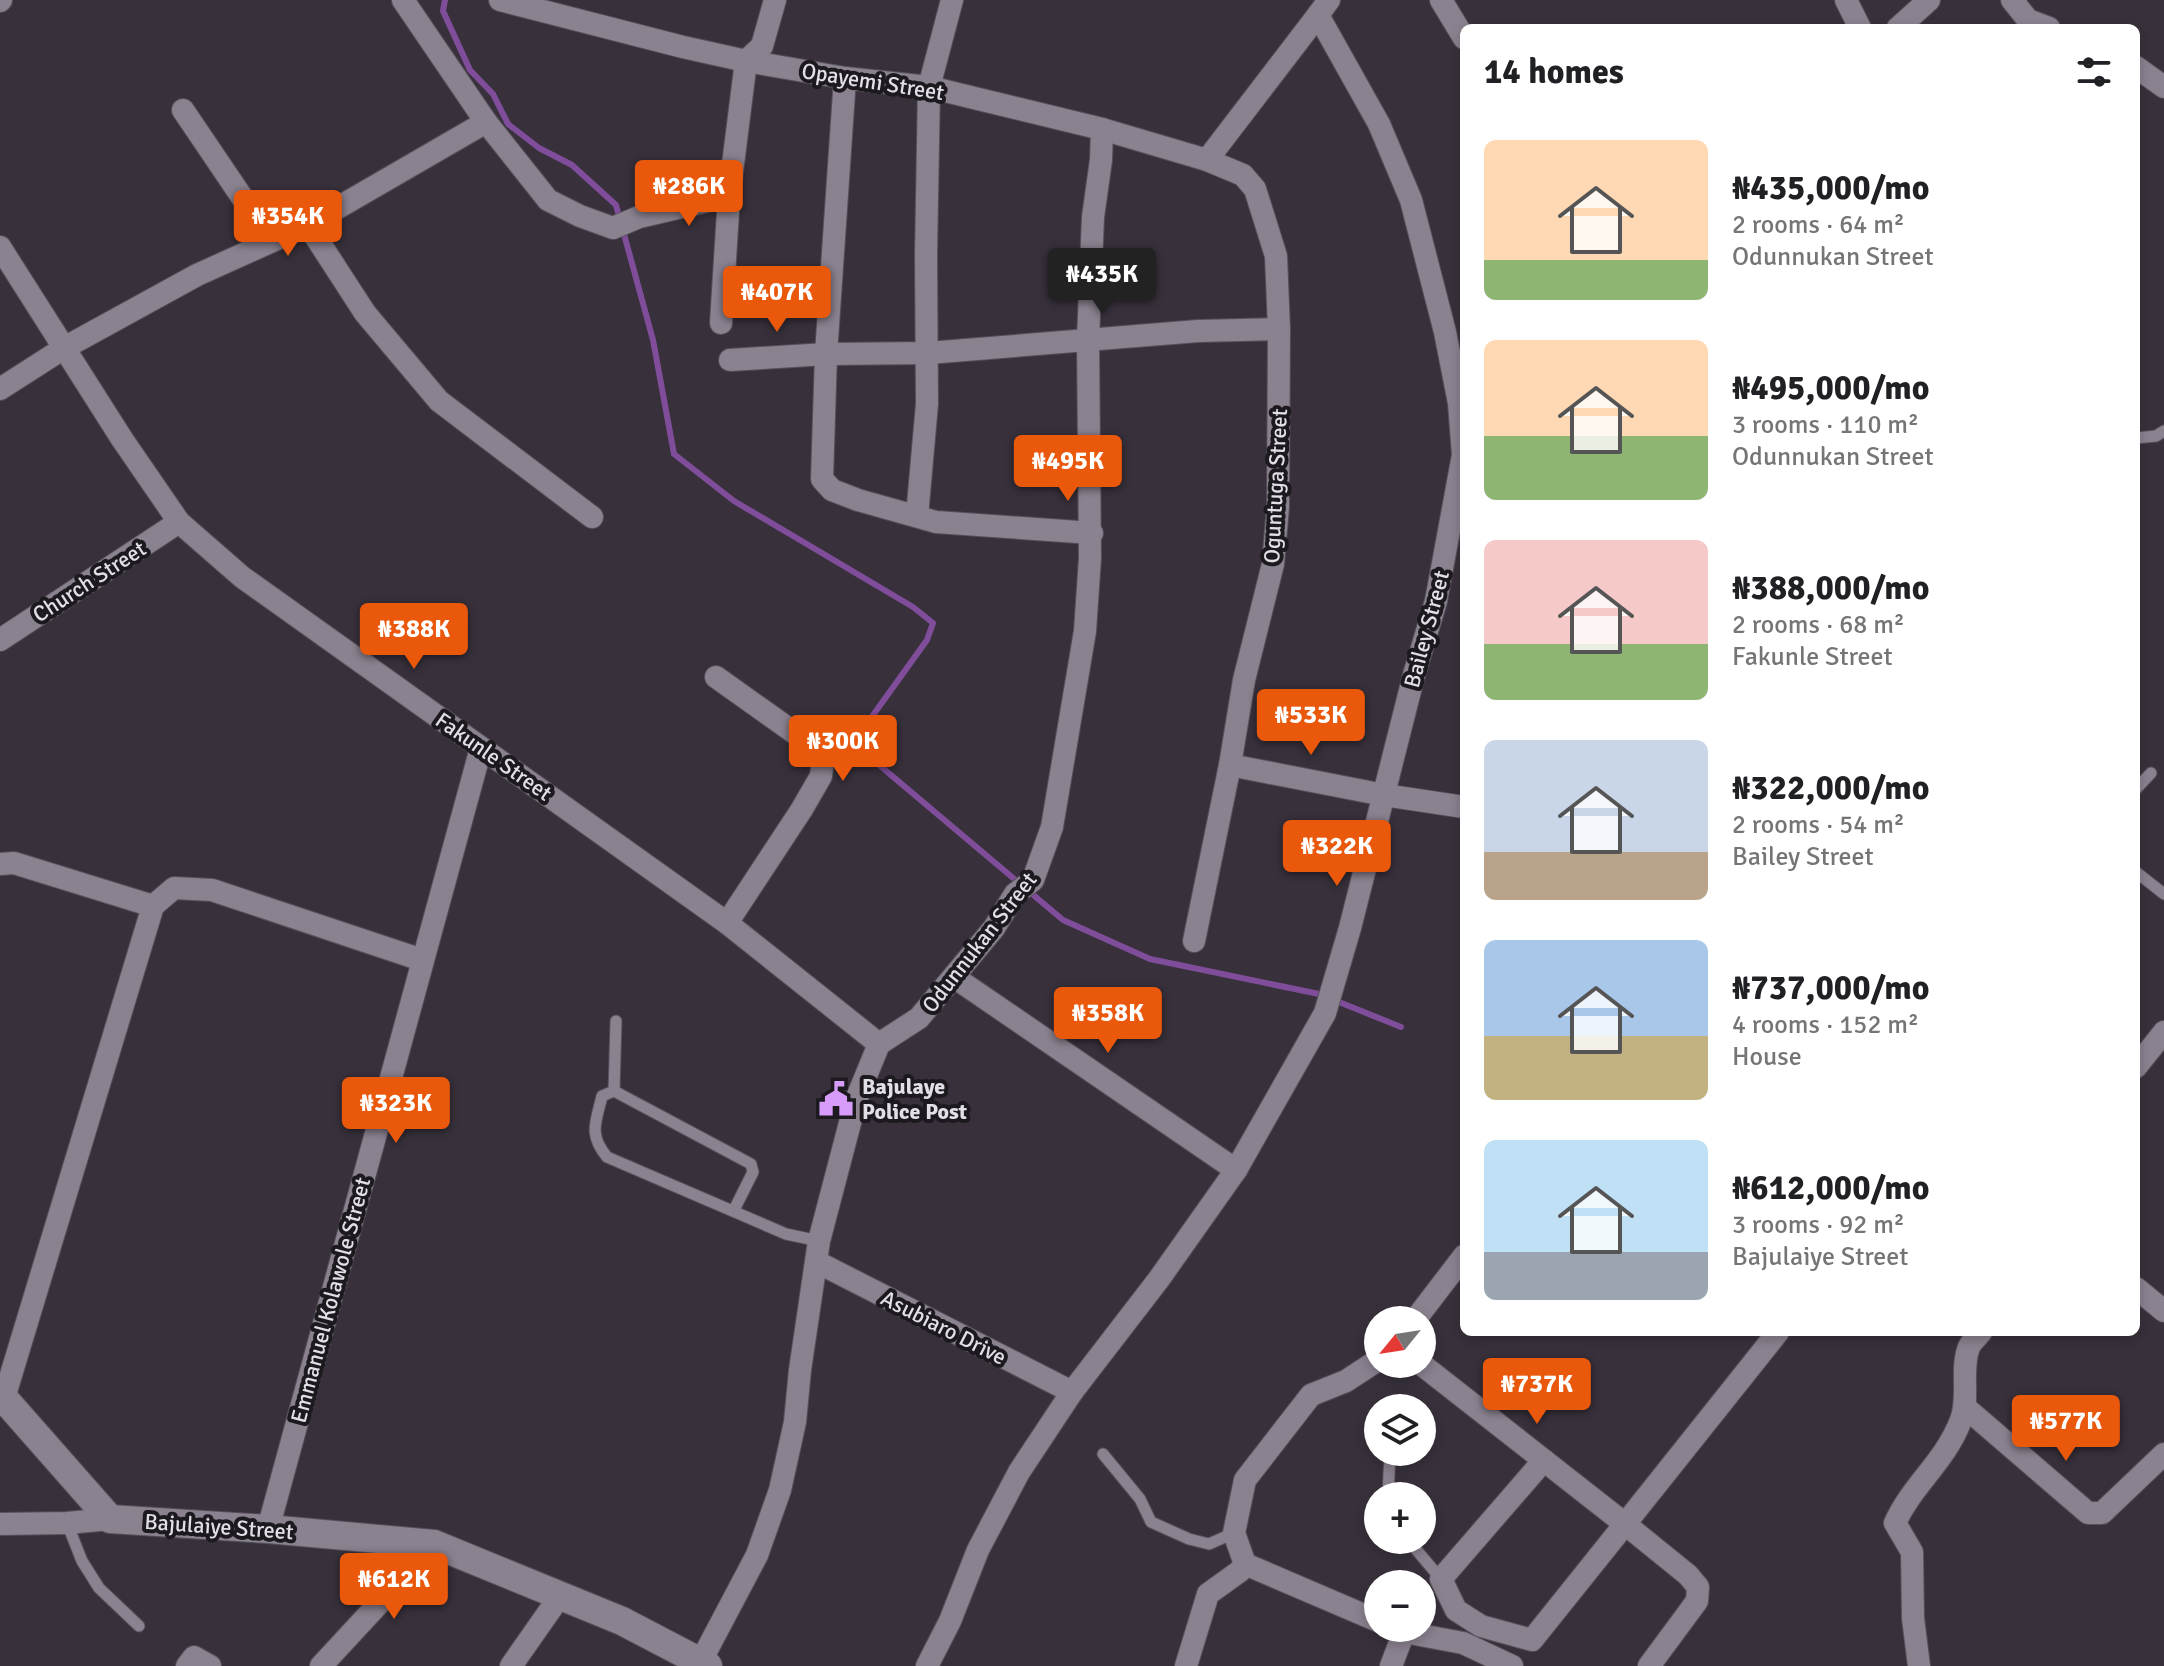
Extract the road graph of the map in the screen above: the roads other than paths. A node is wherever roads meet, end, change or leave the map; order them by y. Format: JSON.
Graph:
{"nodes":[{"id":1,"x":403,"y":0,"type":"edge"},
{"id":2,"x":500,"y":0,"type":"edge"},
{"id":3,"x":775,"y":0,"type":"edge"},
{"id":4,"x":952,"y":0,"type":"edge"},
{"id":5,"x":1441,"y":0,"type":"edge"},
{"id":6,"x":1846,"y":0,"type":"edge"},
{"id":7,"x":1929,"y":0,"type":"edge"},
{"id":8,"x":2012,"y":0,"type":"edge"},
{"id":9,"x":1324,"y":8,"type":"edge"},
{"id":10,"x":1858,"y":24,"type":"edge"},
{"id":11,"x":1902,"y":24,"type":"edge"},
{"id":12,"x":2037,"y":24,"type":"edge"},
{"id":13,"x":1460,"y":31,"type":"edge"},
{"id":14,"x":746,"y":61,"type":"junction"},
{"id":15,"x":2140,"y":70,"type":"edge"},
{"id":16,"x":845,"y":78,"type":"junction"},
{"id":17,"x":929,"y":87,"type":"junction"},
{"id":18,"x":2164,"y":87,"type":"edge"},
{"id":19,"x":183,"y":110,"type":"dead end"},
{"id":20,"x":486,"y":122,"type":"junction"},
{"id":21,"x":1102,"y":129,"type":"junction"},
{"id":22,"x":1207,"y":160,"type":"junction"},
{"id":23,"x":1243,"y":175,"type":"joint"},
{"id":24,"x":729,"y":196,"type":"junction"},
{"id":25,"x":308,"y":225,"type":"junction"},
{"id":26,"x":271,"y":240,"type":"junction"},
{"id":27,"x":0,"y":247,"type":"edge"},
{"id":28,"x":721,"y":323,"type":"dead end"},
{"id":29,"x":1279,"y":329,"type":"junction"},
{"id":30,"x":1088,"y":340,"type":"junction"},
{"id":31,"x":64,"y":348,"type":"junction"},
{"id":32,"x":928,"y":353,"type":"junction"},
{"id":33,"x":826,"y":354,"type":"junction"},
{"id":34,"x":730,"y":360,"type":"dead end"},
{"id":35,"x":0,"y":389,"type":"edge"},
{"id":36,"x":1460,"y":416,"type":"edge"},
{"id":37,"x":2164,"y":431,"type":"edge"},
{"id":38,"x":2140,"y":438,"type":"edge"},
{"id":39,"x":1460,"y":476,"type":"edge"},
{"id":40,"x":917,"y":516,"type":"junction"},
{"id":41,"x":592,"y":517,"type":"dead end"},
{"id":42,"x":179,"y":522,"type":"junction"},
{"id":43,"x":1092,"y":533,"type":"junction"},
{"id":44,"x":0,"y":640,"type":"edge"},
{"id":45,"x":716,"y":677,"type":"dead end"},
{"id":46,"x":481,"y":748,"type":"junction"},
{"id":47,"x":1230,"y":765,"type":"junction"},
{"id":48,"x":2151,"y":773,"type":"dead end"},
{"id":49,"x":2140,"y":785,"type":"edge"},
{"id":50,"x":1384,"y":795,"type":"junction"},
{"id":51,"x":1460,"y":806,"type":"edge"},
{"id":52,"x":0,"y":864,"type":"edge"},
{"id":53,"x":2140,"y":875,"type":"edge"},
{"id":54,"x":2164,"y":894,"type":"edge"},
{"id":55,"x":153,"y":906,"type":"junction"},
{"id":56,"x":727,"y":923,"type":"junction"},
{"id":57,"x":1194,"y":941,"type":"dead end"},
{"id":58,"x":422,"y":960,"type":"junction"},
{"id":59,"x":954,"y":977,"type":"junction"},
{"id":60,"x":616,"y":1021,"type":"dead end"},
{"id":61,"x":2164,"y":1032,"type":"edge"},
{"id":62,"x":879,"y":1044,"type":"junction"},
{"id":63,"x":2140,"y":1062,"type":"edge"},
{"id":64,"x":614,"y":1091,"type":"junction"},
{"id":65,"x":1236,"y":1170,"type":"junction"},
{"id":66,"x":734,"y":1210,"type":"junction"},
{"id":67,"x":818,"y":1252,"type":"junction"},
{"id":68,"x":1460,"y":1261,"type":"edge"},
{"id":69,"x":2140,"y":1291,"type":"edge"},
{"id":70,"x":1426,"y":1306,"type":"edge"},
{"id":71,"x":2164,"y":1311,"type":"edge"},
{"id":72,"x":1775,"y":1336,"type":"edge"},
{"id":73,"x":1978,"y":1336,"type":"edge"},
{"id":74,"x":1364,"y":1369,"type":"edge"},
{"id":75,"x":1436,"y":1376,"type":"edge"},
{"id":76,"x":1072,"y":1392,"type":"junction"},
{"id":77,"x":2,"y":1396,"type":"edge"},
{"id":78,"x":1966,"y":1408,"type":"junction"},
{"id":79,"x":1103,"y":1454,"type":"dead end"},
{"id":80,"x":2164,"y":1454,"type":"edge"},
{"id":81,"x":1544,"y":1460,"type":"junction"},
{"id":82,"x":110,"y":1519,"type":"junction"},
{"id":83,"x":67,"y":1523,"type":"junction"},
{"id":84,"x":0,"y":1524,"type":"edge"},
{"id":85,"x":1625,"y":1524,"type":"junction"},
{"id":86,"x":268,"y":1529,"type":"junction"},
{"id":87,"x":1234,"y":1533,"type":"junction"},
{"id":88,"x":434,"y":1544,"type":"junction"},
{"id":89,"x":1420,"y":1554,"type":"edge"},
{"id":90,"x":1245,"y":1564,"type":"junction"},
{"id":91,"x":1441,"y":1579,"type":"junction"},
{"id":92,"x":560,"y":1596,"type":"junction"},
{"id":93,"x":1364,"y":1615,"type":"edge"},
{"id":94,"x":139,"y":1626,"type":"dead end"},
{"id":95,"x":1436,"y":1638,"type":"edge"},
{"id":96,"x":1396,"y":1642,"type":"edge"},
{"id":97,"x":702,"y":1664,"type":"edge"},
{"id":98,"x":187,"y":1666,"type":"edge"},
{"id":99,"x":210,"y":1666,"type":"edge"},
{"id":100,"x":321,"y":1666,"type":"edge"},
{"id":101,"x":511,"y":1666,"type":"edge"},
{"id":102,"x":927,"y":1666,"type":"edge"},
{"id":103,"x":1186,"y":1666,"type":"edge"},
{"id":104,"x":1391,"y":1666,"type":"edge"},
{"id":105,"x":1512,"y":1666,"type":"edge"},
{"id":106,"x":1649,"y":1666,"type":"edge"},
{"id":107,"x":1919,"y":1666,"type":"edge"}],
"edges":[{"from":1,"to":20,"type":"street"},
{"from":2,"to":14,"type":"street","name":"Opayemi Street"},
{"from":3,"to":14,"type":"street"},
{"from":4,"to":17,"type":"street"},
{"from":5,"to":13,"type":"street"},
{"from":6,"to":10,"type":"street"},
{"from":7,"to":11,"type":"street"},
{"from":8,"to":12,"type":"street"},
{"from":9,"to":22,"type":"street"},
{"from":9,"to":36,"type":"street","name":"Bailey Street"},
{"from":14,"to":16,"type":"street","name":"Opayemi Street"},
{"from":14,"to":24,"type":"street"},
{"from":15,"to":18,"type":"street"},
{"from":16,"to":17,"type":"street","name":"Opayemi Street"},
{"from":16,"to":33,"type":"street"},
{"from":17,"to":21,"type":"street","name":"Opayemi Street"},
{"from":17,"to":32,"type":"street"},
{"from":19,"to":26,"type":"street"},
{"from":20,"to":24,"type":"street"},
{"from":20,"to":25,"type":"street"},
{"from":21,"to":22,"type":"street","name":"Opayemi Street"},
{"from":21,"to":30,"type":"street","name":"Odunnukan Street"},
{"from":22,"to":23,"type":"street","name":"Opayemi Street"},
{"from":23,"to":29,"type":"street","name":"Oguntuga Street"},
{"from":24,"to":28,"type":"street"},
{"from":25,"to":26,"type":"street"},
{"from":25,"to":41,"type":"street"},
{"from":26,"to":31,"type":"street"},
{"from":27,"to":31,"type":"street","name":"Fakunle Street"},
{"from":29,"to":30,"type":"street"},
{"from":29,"to":47,"type":"street","name":"Oguntuga Street"},
{"from":30,"to":32,"type":"street"},
{"from":30,"to":43,"type":"street","name":"Odunnukan Street"},
{"from":31,"to":35,"type":"street"},
{"from":31,"to":42,"type":"street","name":"Fakunle Street"},
{"from":32,"to":33,"type":"street"},
{"from":32,"to":40,"type":"street"},
{"from":33,"to":34,"type":"street"},
{"from":33,"to":40,"type":"street"},
{"from":37,"to":38,"type":"lane"},
{"from":39,"to":50,"type":"street","name":"Bailey Street"},
{"from":40,"to":43,"type":"street"},
{"from":42,"to":44,"type":"street","name":"Church Street"},
{"from":42,"to":46,"type":"street","name":"Fakunle Street"},
{"from":43,"to":59,"type":"street","name":"Odunnukan Street"},
{"from":45,"to":56,"type":"street"},
{"from":46,"to":56,"type":"street","name":"Fakunle Street"},
{"from":46,"to":58,"type":"street","name":"Emmanuel Kolawole Street"},
{"from":47,"to":50,"type":"street"},
{"from":47,"to":57,"type":"street","name":"Oguntuga Street"},
{"from":48,"to":49,"type":"lane"},
{"from":50,"to":51,"type":"street"},
{"from":50,"to":65,"type":"street","name":"Bailey Street"},
{"from":52,"to":55,"type":"street"},
{"from":53,"to":54,"type":"lane"},
{"from":55,"to":58,"type":"street"},
{"from":55,"to":77,"type":"street"},
{"from":56,"to":62,"type":"street","name":"Fakunle Street"},
{"from":58,"to":86,"type":"street","name":"Emmanuel Kolawole Street"},
{"from":59,"to":62,"type":"street","name":"Odunnukan Street"},
{"from":59,"to":65,"type":"street"},
{"from":60,"to":64,"type":"lane"},
{"from":61,"to":63,"type":"street"},
{"from":62,"to":67,"type":"street"},
{"from":64,"to":66,"type":"lane"},
{"from":64,"to":66,"type":"lane"},
{"from":65,"to":76,"type":"street","name":"Bailey Street"},
{"from":66,"to":67,"type":"lane"},
{"from":67,"to":76,"type":"street","name":"Asubiaro Drive"},
{"from":67,"to":97,"type":"street"},
{"from":68,"to":70,"type":"street"},
{"from":69,"to":71,"type":"street"},
{"from":72,"to":85,"type":"street"},
{"from":73,"to":78,"type":"street"},
{"from":74,"to":87,"type":"street"},
{"from":75,"to":81,"type":"street"},
{"from":76,"to":102,"type":"street","name":"Bailey Street"},
{"from":77,"to":82,"type":"street"},
{"from":78,"to":80,"type":"street"},
{"from":78,"to":107,"type":"street"},
{"from":79,"to":87,"type":"lane"},
{"from":81,"to":85,"type":"street"},
{"from":81,"to":91,"type":"street"},
{"from":82,"to":83,"type":"street"},
{"from":82,"to":86,"type":"street","name":"Bajulaiye Street"},
{"from":83,"to":84,"type":"street"},
{"from":83,"to":94,"type":"lane"},
{"from":85,"to":91,"type":"street"},
{"from":85,"to":106,"type":"street"},
{"from":86,"to":88,"type":"street","name":"Bajulaiye Street"},
{"from":87,"to":90,"type":"street"},
{"from":88,"to":92,"type":"street","name":"Bajulaiye Street"},
{"from":88,"to":100,"type":"street"},
{"from":89,"to":91,"type":"lane"},
{"from":90,"to":93,"type":"street"},
{"from":90,"to":103,"type":"street"},
{"from":92,"to":97,"type":"street","name":"Bajulaiye Street"},
{"from":92,"to":101,"type":"street"},
{"from":95,"to":105,"type":"street"},
{"from":96,"to":104,"type":"street"},
{"from":98,"to":99,"type":"street"}]}
